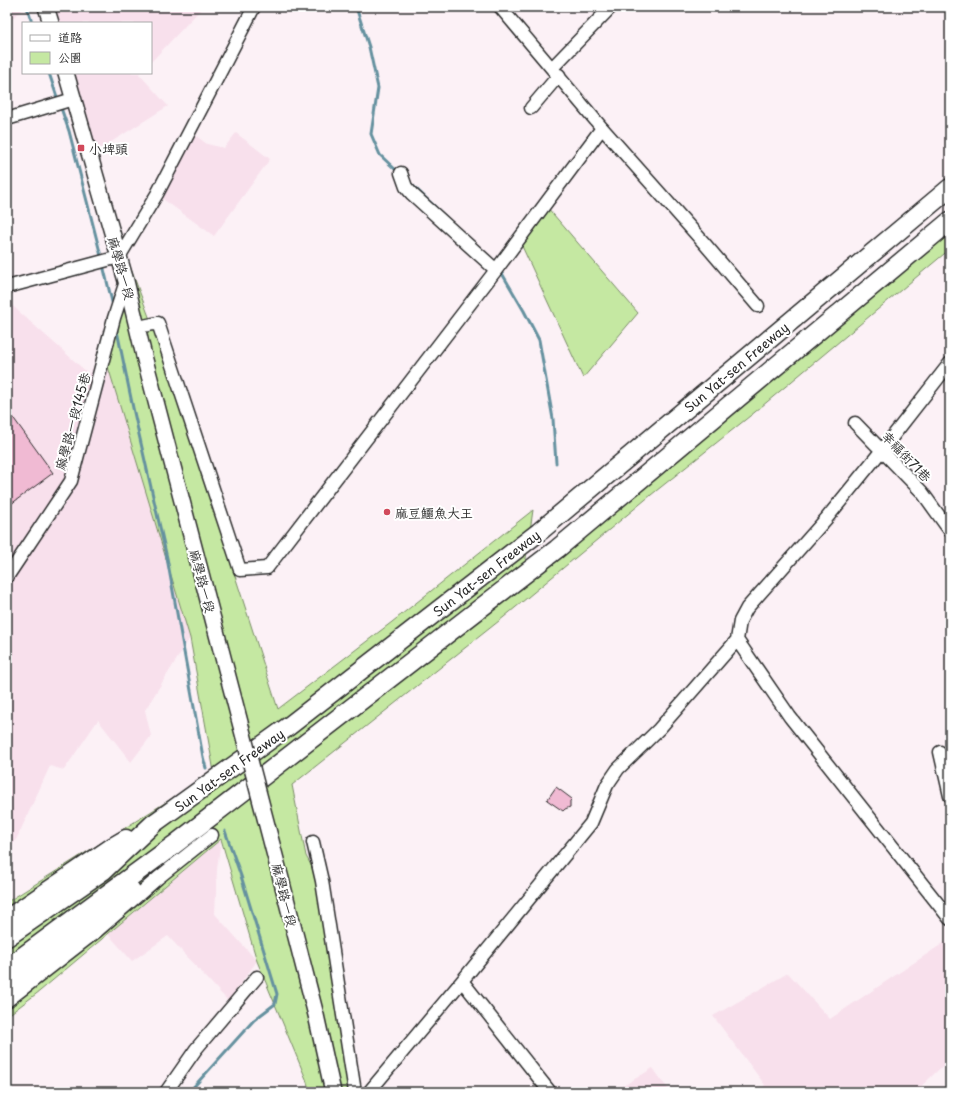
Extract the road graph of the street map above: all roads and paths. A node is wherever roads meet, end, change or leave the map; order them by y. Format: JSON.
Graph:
{"nodes":[{"id":1,"x":46,"y":7,"type":"edge"},
{"id":2,"x":254,"y":7,"type":"edge"},
{"id":3,"x":500,"y":7,"type":"edge"},
{"id":4,"x":611,"y":7,"type":"edge"},
{"id":5,"x":51,"y":22,"type":"edge"},
{"id":6,"x":556,"y":71,"type":"junction"},
{"id":7,"x":66,"y":74,"type":"edge"},
{"id":8,"x":64,"y":101,"type":"junction"},
{"id":9,"x":531,"y":108,"type":"dead end"},
{"id":10,"x":7,"y":119,"type":"edge"},
{"id":11,"x":602,"y":128,"type":"junction"},
{"id":12,"x":401,"y":173,"type":"dead end"},
{"id":13,"x":950,"y":188,"type":"edge"},
{"id":14,"x":950,"y":221,"type":"edge"},
{"id":15,"x":119,"y":256,"type":"junction"},
{"id":16,"x":496,"y":270,"type":"junction"},
{"id":17,"x":126,"y":281,"type":"junction"},
{"id":18,"x":7,"y":287,"type":"edge"},
{"id":19,"x":758,"y":306,"type":"dead end"},
{"id":20,"x":138,"y":327,"type":"junction"},
{"id":21,"x":950,"y":364,"type":"edge"},
{"id":22,"x":855,"y":422,"type":"dead end"},
{"id":23,"x":882,"y":450,"type":"junction"},
{"id":24,"x":950,"y":532,"type":"edge"},
{"id":25,"x":7,"y":577,"type":"edge"},
{"id":26,"x":737,"y":640,"type":"junction"},
{"id":27,"x":940,"y":752,"type":"dead end"},
{"id":28,"x":950,"y":796,"type":"edge"},
{"id":29,"x":153,"y":824,"type":"junction"},
{"id":30,"x":212,"y":835,"type":"dead end"},
{"id":31,"x":313,"y":842,"type":"dead end"},
{"id":32,"x":174,"y":845,"type":"junction"},
{"id":33,"x":7,"y":919,"type":"edge"},
{"id":34,"x":950,"y":919,"type":"edge"},
{"id":35,"x":7,"y":937,"type":"edge"},
{"id":36,"x":7,"y":968,"type":"edge"},
{"id":37,"x":257,"y":977,"type":"dead end"},
{"id":38,"x":462,"y":981,"type":"junction"},
{"id":39,"x":7,"y":989,"type":"edge"},
{"id":40,"x":7,"y":1001,"type":"edge"},
{"id":41,"x":166,"y":1092,"type":"edge"},
{"id":42,"x":333,"y":1092,"type":"edge"},
{"id":43,"x":355,"y":1092,"type":"edge"},
{"id":44,"x":368,"y":1092,"type":"edge"},
{"id":45,"x":550,"y":1092,"type":"edge"}],
"edges":[{"from":1,"to":5,"type":"main road"},
{"from":2,"to":15,"type":"lane"},
{"from":3,"to":6,"type":"lane"},
{"from":4,"to":6,"type":"lane"},
{"from":6,"to":9,"type":"lane"},
{"from":6,"to":11,"type":"lane"},
{"from":7,"to":8,"type":"main road","name":"麻學路一段"},
{"from":8,"to":10,"type":"lane"},
{"from":8,"to":15,"type":"main road","name":"麻學路一段"},
{"from":11,"to":16,"type":"lane"},
{"from":11,"to":19,"type":"lane"},
{"from":12,"to":16,"type":"lane"},
{"from":13,"to":29,"type":"highway","name":"Sun Yat-sen Freeway"},
{"from":14,"to":32,"type":"highway","name":"Sun Yat-sen Freeway"},
{"from":15,"to":17,"type":"main road","name":"麻學路一段"},
{"from":15,"to":18,"type":"lane"},
{"from":16,"to":20,"type":"lane"},
{"from":17,"to":20,"type":"main road","name":"麻學路一段"},
{"from":17,"to":25,"type":"lane","name":"麻學路一段145巷"},
{"from":20,"to":42,"type":"main road","name":"麻學路一段","bridge":true},
{"from":21,"to":23,"type":"lane"},
{"from":22,"to":23,"type":"lane","name":"幸福街71巷"},
{"from":23,"to":24,"type":"lane","name":"幸福街71巷"},
{"from":23,"to":26,"type":"lane"},
{"from":26,"to":34,"type":"lane"},
{"from":26,"to":38,"type":"lane"},
{"from":27,"to":28,"type":"lane"},
{"from":29,"to":33,"type":"highway"},
{"from":29,"to":35,"type":"highway","name":"Sun Yat-sen Freeway"},
{"from":30,"to":40,"type":"lane"},
{"from":31,"to":43,"type":"lane"},
{"from":32,"to":36,"type":"highway","name":"Sun Yat-sen Freeway"},
{"from":32,"to":39,"type":"highway"},
{"from":37,"to":41,"type":"lane"},
{"from":38,"to":44,"type":"lane"},
{"from":38,"to":45,"type":"lane"}]}
